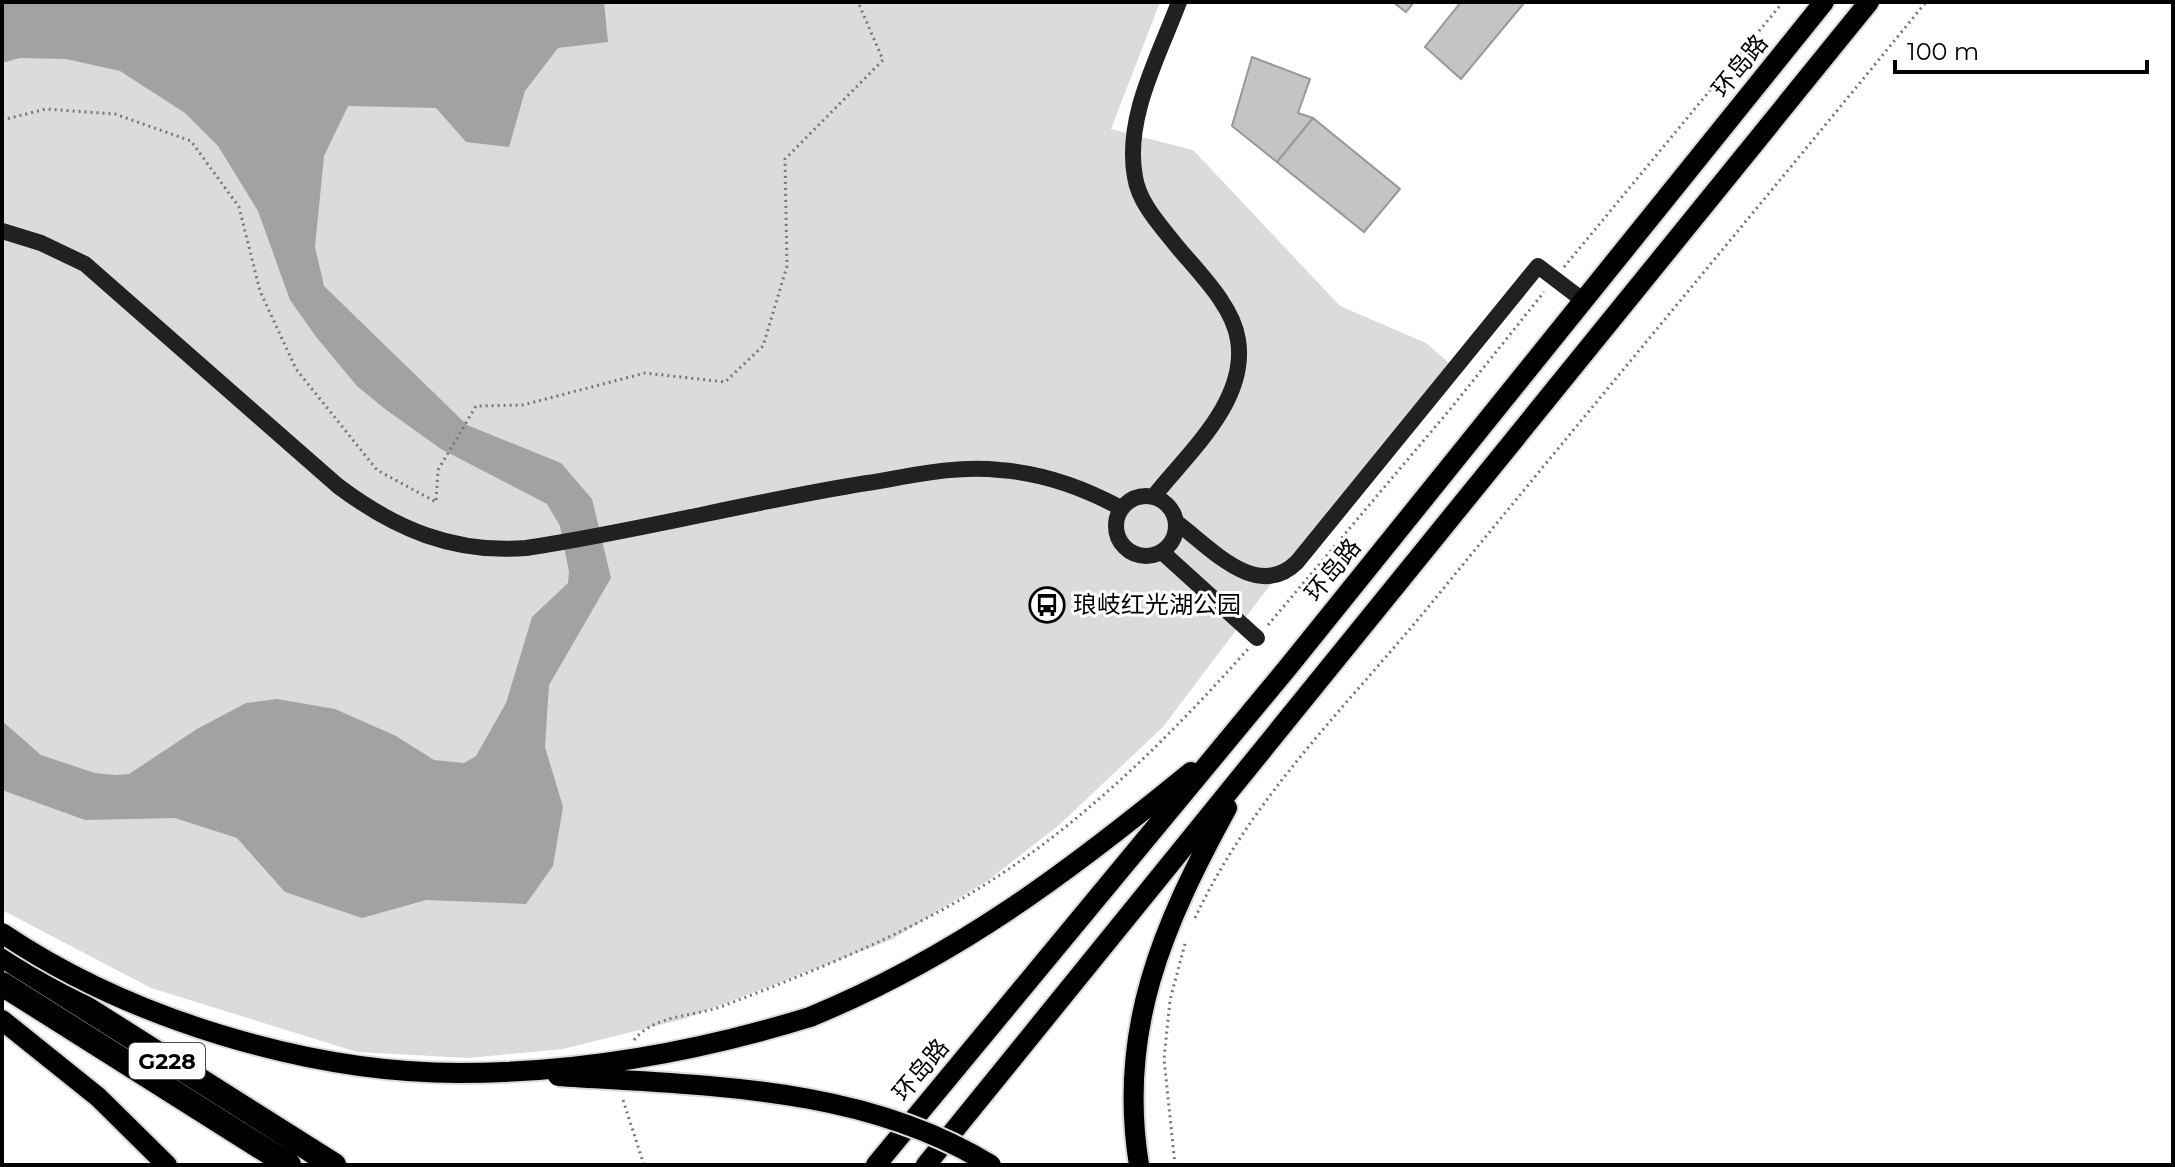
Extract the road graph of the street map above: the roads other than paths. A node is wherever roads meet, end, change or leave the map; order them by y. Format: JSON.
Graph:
{"nodes":[{"id":1,"x":1179,"y":2,"type":"edge"},
{"id":2,"x":1824,"y":2,"type":"edge"},
{"id":3,"x":1869,"y":2,"type":"edge"},
{"id":4,"x":2,"y":231,"type":"edge"},
{"id":5,"x":1584,"y":301,"type":"junction"},
{"id":6,"x":1154,"y":496,"type":"junction"},
{"id":7,"x":1121,"y":508,"type":"junction"},
{"id":8,"x":1176,"y":522,"type":"junction"},
{"id":9,"x":1162,"y":552,"type":"junction"},
{"id":10,"x":1257,"y":638,"type":"road end"},
{"id":11,"x":1225,"y":744,"type":"junction"},
{"id":12,"x":1252,"y":763,"type":"junction"},
{"id":13,"x":2,"y":933,"type":"edge"},
{"id":14,"x":2,"y":955,"type":"edge"},
{"id":15,"x":2,"y":984,"type":"edge"},
{"id":16,"x":2,"y":1020,"type":"edge"},
{"id":17,"x":502,"y":1072,"type":"junction"},
{"id":18,"x":167,"y":1165,"type":"edge"},
{"id":19,"x":289,"y":1165,"type":"edge"},
{"id":20,"x":334,"y":1165,"type":"edge"},
{"id":21,"x":876,"y":1165,"type":"edge"},
{"id":22,"x":926,"y":1165,"type":"edge"},
{"id":23,"x":991,"y":1165,"type":"edge"},
{"id":24,"x":1139,"y":1165,"type":"edge"}],
"edges":[{"from":1,"to":6,"type":"street"},
{"from":2,"to":5,"type":"main road","name":"环岛路"},
{"from":3,"to":12,"type":"main road"},
{"from":4,"to":7,"type":"street"},
{"from":5,"to":8,"type":"street"},
{"from":5,"to":11,"type":"main road","name":"环岛路"},
{"from":6,"to":7,"type":"street"},
{"from":6,"to":8,"type":"street"},
{"from":7,"to":9,"type":"street"},
{"from":8,"to":9,"type":"street"},
{"from":9,"to":10,"type":"street"},
{"from":11,"to":17,"type":"main road","bridge":true},
{"from":11,"to":21,"type":"main road","name":"环岛路"},
{"from":12,"to":22,"type":"main road"},
{"from":12,"to":24,"type":"main road"},
{"from":13,"to":17,"type":"main road","bridge":true},
{"from":14,"to":20,"type":"highway","number":"G228"},
{"from":15,"to":19,"type":"highway","number":"G228"},
{"from":16,"to":18,"type":"main road"},
{"from":17,"to":23,"type":"main road","bridge":true}]}
